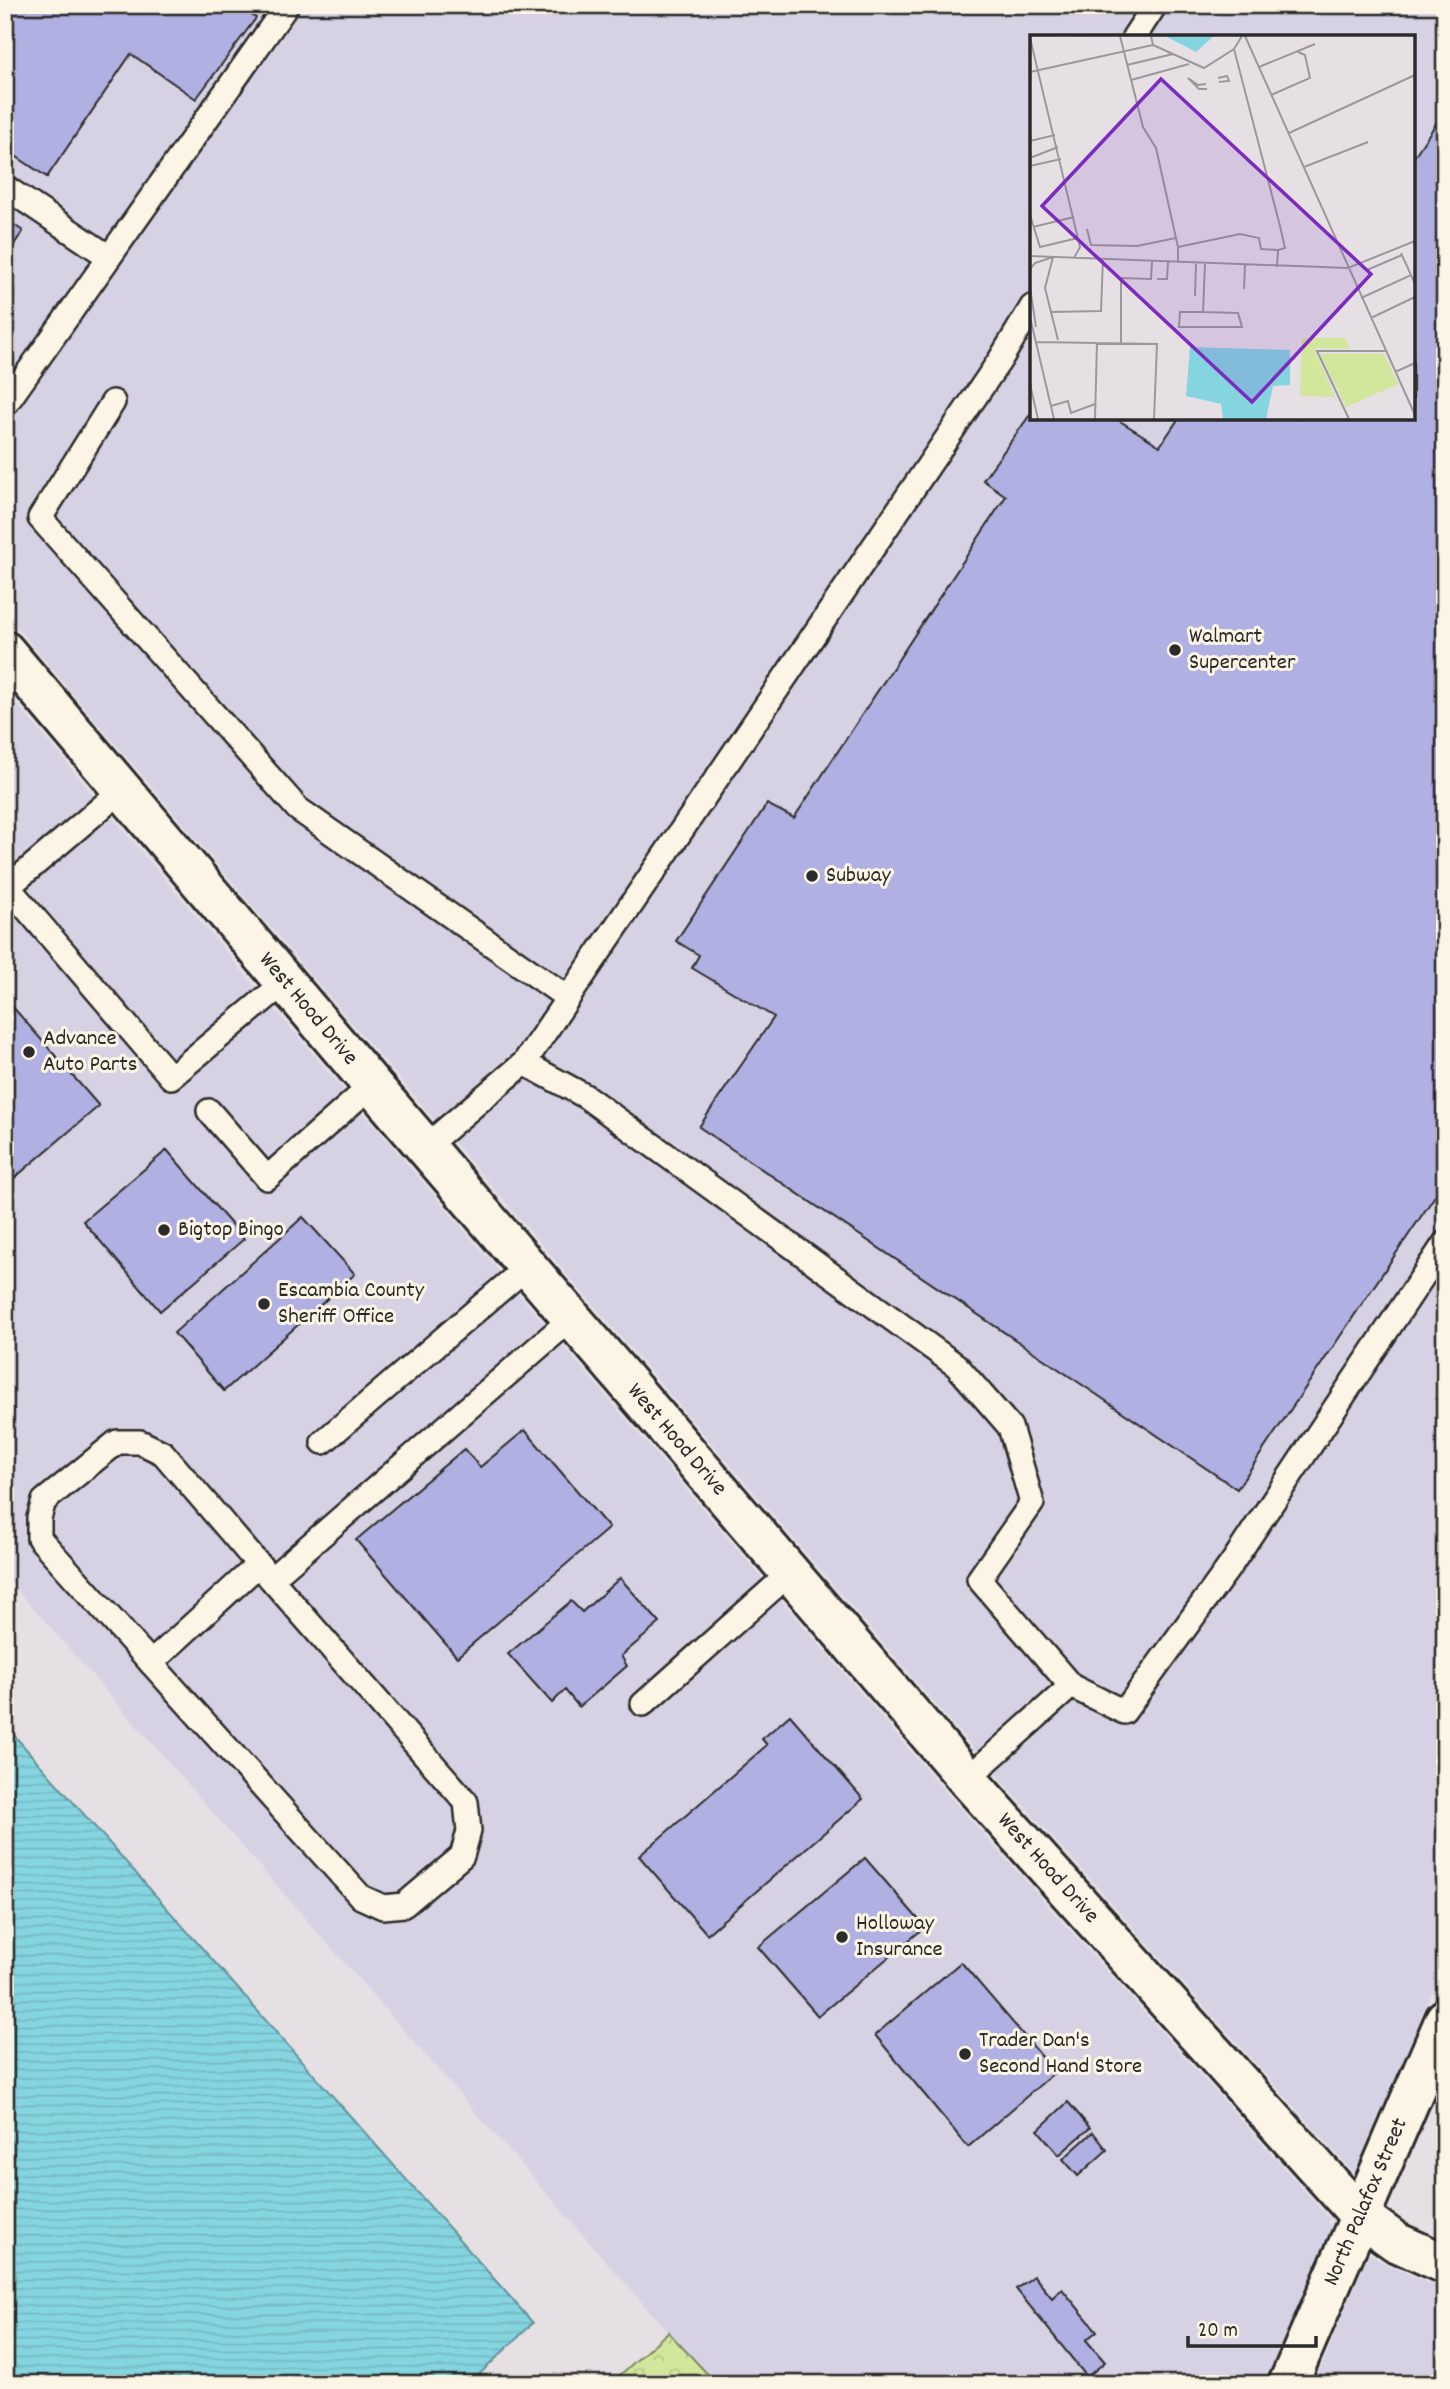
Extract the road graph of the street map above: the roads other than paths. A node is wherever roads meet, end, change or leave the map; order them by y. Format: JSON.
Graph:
{"nodes":[{"id":1,"x":286,"y":5,"type":"edge"},
{"id":2,"x":1154,"y":5,"type":"edge"},
{"id":3,"x":1135,"y":35,"type":"edge"},
{"id":4,"x":5,"y":187,"type":"edge"},
{"id":5,"x":109,"y":257,"type":"junction"},
{"id":6,"x":1030,"y":310,"type":"edge"},
{"id":7,"x":7,"y":400,"type":"edge"},
{"id":8,"x":113,"y":402,"type":"dead end"},
{"id":9,"x":11,"y":670,"type":"edge"},
{"id":10,"x":122,"y":790,"type":"junction"},
{"id":11,"x":7,"y":889,"type":"edge"},
{"id":12,"x":285,"y":982,"type":"junction"},
{"id":13,"x":568,"y":998,"type":"junction"},
{"id":14,"x":524,"y":1063,"type":"junction"},
{"id":15,"x":372,"y":1085,"type":"junction"},
{"id":16,"x":209,"y":1111,"type":"dead end"},
{"id":17,"x":425,"y":1147,"type":"junction"},
{"id":18,"x":1445,"y":1243,"type":"edge"},
{"id":19,"x":527,"y":1266,"type":"junction"},
{"id":20,"x":572,"y":1318,"type":"junction"},
{"id":21,"x":323,"y":1442,"type":"dead end"},
{"id":22,"x":265,"y":1572,"type":"junction"},
{"id":23,"x":790,"y":1573,"type":"junction"},
{"id":24,"x":151,"y":1663,"type":"junction"},
{"id":25,"x":1071,"y":1686,"type":"junction"},
{"id":26,"x":643,"y":1704,"type":"dead end"},
{"id":27,"x":967,"y":1779,"type":"junction"},
{"id":28,"x":1445,"y":2019,"type":"edge"},
{"id":29,"x":1360,"y":2216,"type":"junction"},
{"id":30,"x":1445,"y":2264,"type":"edge"},
{"id":31,"x":1288,"y":2384,"type":"edge"}],
"edges":[{"from":1,"to":5,"type":"lane"},
{"from":2,"to":3,"type":"lane"},
{"from":4,"to":5,"type":"lane"},
{"from":5,"to":7,"type":"lane"},
{"from":6,"to":13,"type":"lane"},
{"from":8,"to":13,"type":"lane"},
{"from":9,"to":10,"type":"street","name":"West Hood Drive"},
{"from":10,"to":11,"type":"lane"},
{"from":10,"to":12,"type":"street","name":"West Hood Drive"},
{"from":11,"to":12,"type":"lane"},
{"from":12,"to":15,"type":"street","name":"West Hood Drive"},
{"from":13,"to":14,"type":"lane"},
{"from":14,"to":17,"type":"lane"},
{"from":14,"to":25,"type":"lane"},
{"from":15,"to":16,"type":"lane"},
{"from":15,"to":17,"type":"street","name":"West Hood Drive"},
{"from":17,"to":19,"type":"street","name":"West Hood Drive"},
{"from":18,"to":25,"type":"lane"},
{"from":19,"to":20,"type":"street","name":"West Hood Drive"},
{"from":19,"to":21,"type":"lane"},
{"from":20,"to":22,"type":"lane"},
{"from":20,"to":23,"type":"street","name":"West Hood Drive"},
{"from":22,"to":24,"type":"lane"},
{"from":22,"to":24,"type":"lane"},
{"from":22,"to":24,"type":"lane"},
{"from":23,"to":26,"type":"lane"},
{"from":23,"to":27,"type":"street","name":"West Hood Drive"},
{"from":25,"to":27,"type":"lane"},
{"from":27,"to":29,"type":"street","name":"West Hood Drive"},
{"from":28,"to":29,"type":"street","name":"North Palafox Street"},
{"from":29,"to":30,"type":"street","name":"West Hood Drive"},
{"from":29,"to":31,"type":"street","name":"North Palafox Street"}]}
